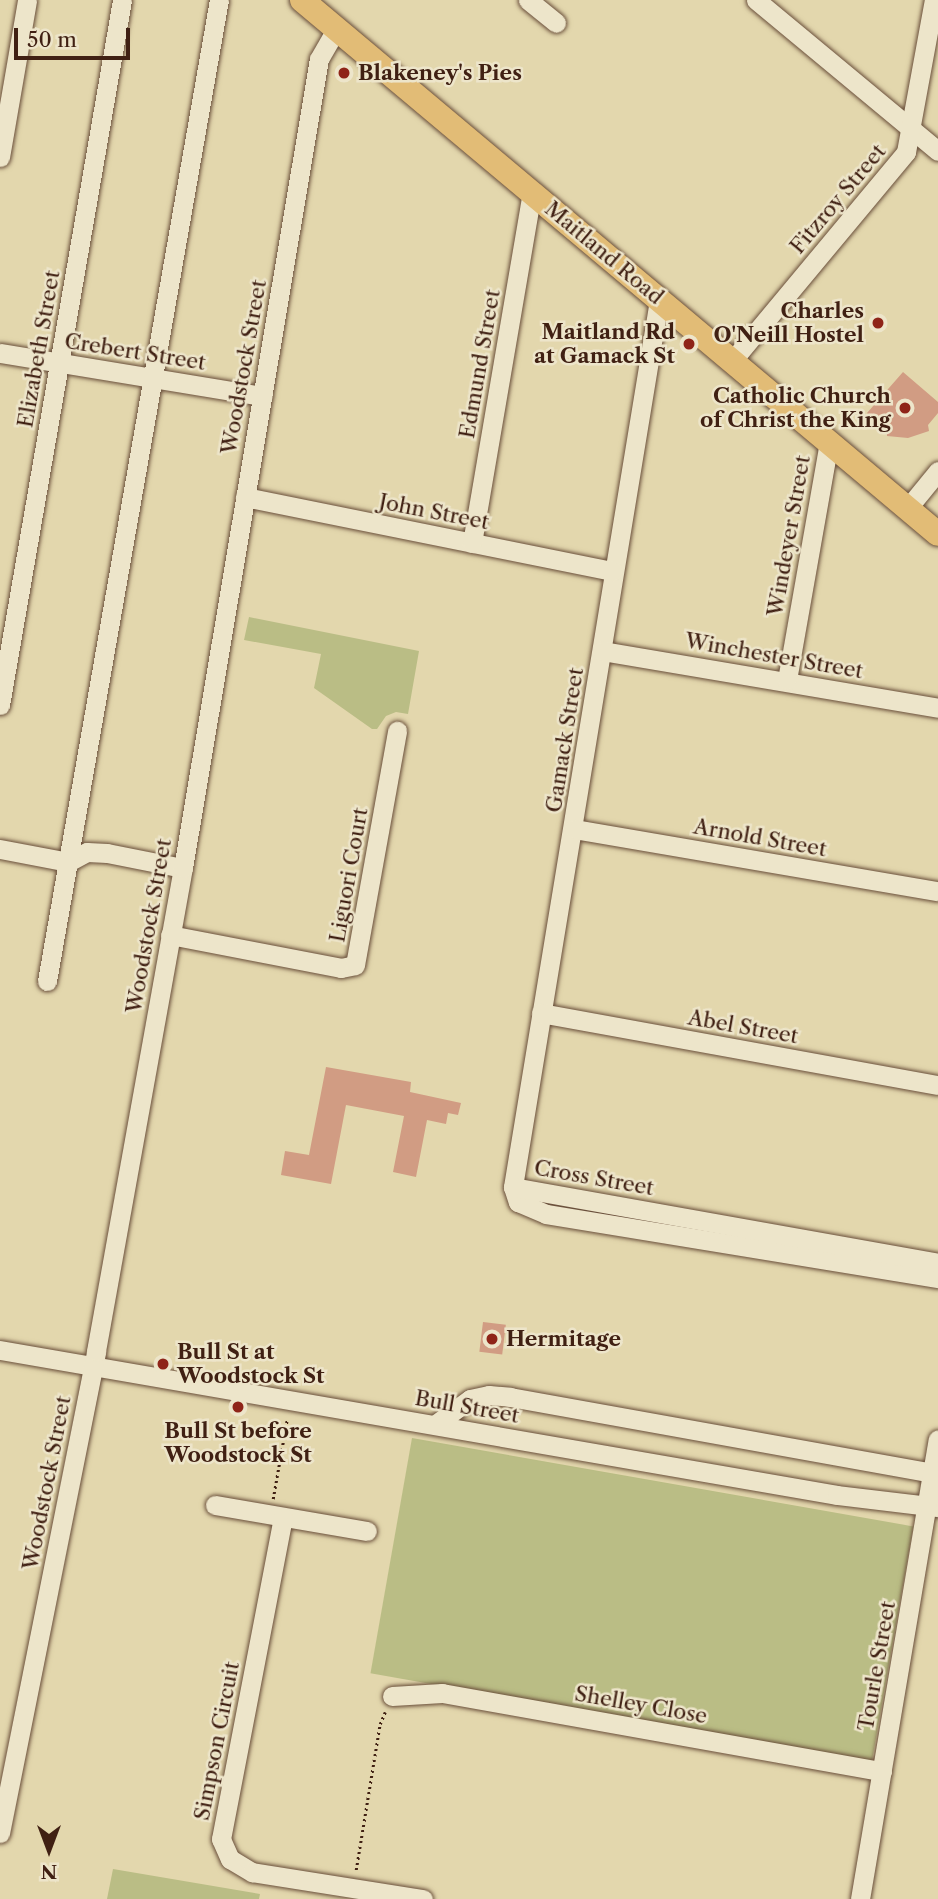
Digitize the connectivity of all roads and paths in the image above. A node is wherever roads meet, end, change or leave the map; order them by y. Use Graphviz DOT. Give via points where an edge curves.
graph roads {
  1 [pos="27,0"];
  2 [pos="122,0"];
  3 [pos="219,0"];
  4 [pos="302,0"];
  5 [pos="528,0"];
  6 [pos="757,0"];
  7 [pos="935,4"];
  8 [pos="556,23"];
  9 [pos="337,28"];
  10 [pos="912,130"];
  11 [pos="938,151"];
  12 [pos="0,157"];
  13 [pos="532,193"];
  14 [pos="659,300"];
  15 [pos="0,353"];
  16 [pos="732,361"];
  17 [pos="60,362"];
  18 [pos="154,378"];
  19 [pos="263,396"];
  20 [pos="830,442"];
  21 [pos="938,471"];
  22 [pos="245,497"];
  23 [pos="907,509"];
  24 [pos="938,534"];
  25 [pos="472,543"];
  26 [pos="613,571"];
  27 [pos="602,651"];
  28 [pos="787,680"];
  29 [pos="0,705"];
  30 [pos="938,708"];
  31 [pos="397,731"];
  32 [pos="574,829"];
  33 [pos="0,849"];
  34 [pos="68,862"];
  35 [pos="183,868"];
  36 [pos="938,891"];
  37 [pos="170,935"];
  38 [pos="47,981"];
  39 [pos="541,1013"];
  40 [pos="938,1085"];
  41 [pos="513,1187"];
  42 [pos="938,1263"];
  43 [pos="938,1278"];
  44 [pos="0,1350"];
  45 [pos="94,1365"];
  46 [pos="287,1420"];
  47 [pos="436,1424"];
  48 [pos="938,1440"];
  49 [pos="932,1473"];
  50 [pos="274,1497"];
  51 [pos="215,1505"];
  52 [pos="932,1506"];
  53 [pos="283,1517"];
  54 [pos="367,1531"];
  55 [pos="392,1696"];
  56 [pos="882,1771"];
  57 [pos="0,1833"];
  58 [pos="353,1888"];
  59 [pos="424,1899"];
  60 [pos="860,1899"];
  1 -- 12 [label="street"];
  2 -- 17 [label="street, Elizabeth Street"];
  3 -- 18 [label="street"];
  4 -- 9 [label="main road, Maitland Road"];
  5 -- 8 [label="street"];
  6 -- 10 [label="street"];
  7 -- 10 [label="street, Fitzroy Street"];
  9 -- 13 [label="main road, Maitland Road"];
  9 -- 19 [label="street, Woodstock Street" via="319,59"];
  10 -- 11 [label="street"];
  10 -- 16 [label="street, Fitzroy Street" via="906,152"];
  13 -- 14 [label="main road, Maitland Road"];
  13 -- 25 [label="street, Edmund Street"];
  14 -- 16 [label="main road, Maitland Road"];
  14 -- 26 [label="street, Gamack Street"];
  15 -- 17 [label="street, Crebert Street"];
  16 -- 20 [label="main road, Maitland Road"];
  17 -- 18 [label="street, Crebert Street"];
  17 -- 29 [label="street, Elizabeth Street"];
  18 -- 19 [label="street, Crebert Street"];
  18 -- 34 [label="street"];
  19 -- 22 [label="street, Woodstock Street"];
  20 -- 23 [label="main road, Maitland Road"];
  20 -- 28 [label="street, Windeyer Street"];
  21 -- 23 [label="street"];
  22 -- 25 [label="street, John Street"];
  22 -- 35 [label="street, Woodstock Street"];
  23 -- 24 [label="main road, Maitland Road"];
  25 -- 26 [label="street, John Street"];
  26 -- 27 [label="street, Gamack Street"];
  27 -- 28 [label="street, Winchester Street"];
  27 -- 32 [label="street, Gamack Street"];
  28 -- 30 [label="street, Winchester Street"];
  31 -- 37 [label="street, Liguori Court" via="355,965 341,968"];
  32 -- 36 [label="street, Arnold Street"];
  32 -- 39 [label="street, Gamack Street"];
  33 -- 34 [label="street"];
  34 -- 35 [label="street" via="87,852 107,853"];
  34 -- 38 [label="street"];
  35 -- 37 [label="street, Woodstock Street"];
  37 -- 45 [label="street, Woodstock Street"];
  39 -- 40 [label="street, Abel Street"];
  39 -- 41 [label="street, Gamack Street"];
  41 -- 42 [label="street, Cross Street"];
  41 -- 43 [label="street, Cross Street" via="518,1202 547,1214"];
  44 -- 45 [label="street, Bull Street"];
  45 -- 47 [label="street, Bull Street"];
  45 -- 57 [label="street, Woodstock Street"];
  46 -- 50 [label="path"];
  47 -- 49 [label="street" via="470,1399 510,1396"];
  47 -- 52 [label="street, Bull Street" via="837,1495"];
  48 -- 49 [label="street, Tourle Street"];
  49 -- 52 [label="street, Tourle Street"];
  51 -- 53 [label="street"];
  52 -- 56 [label="street, Tourle Street"];
  53 -- 54 [label="street"];
  53 -- 58 [label="street, Simpson Circuit" via="221,1839 230,1859 252,1872"];
  55 -- 56 [label="street, Shelley Close" via="442,1693"];
  55 -- 58 [label="path" via="380,1724"];
  56 -- 60 [label="street, Tourle Street"];
  58 -- 59 [label="street, Simpson Circuit"];
}
